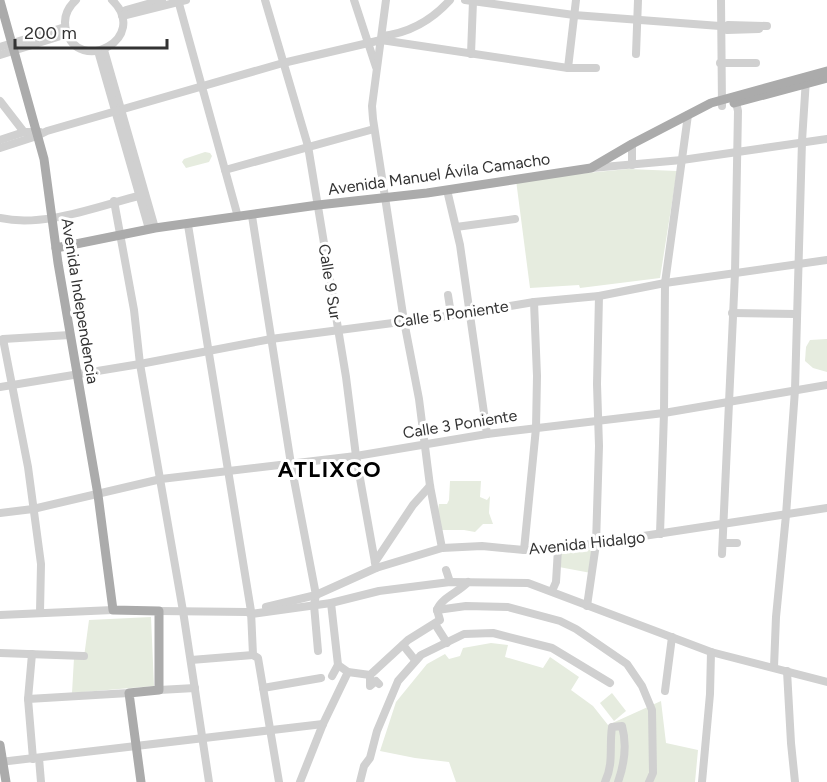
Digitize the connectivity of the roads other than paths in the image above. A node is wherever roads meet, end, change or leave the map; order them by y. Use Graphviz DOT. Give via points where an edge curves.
graph roads {
  1 [pos="76,0"];
  2 [pos="112,0"];
  3 [pos="162,0"];
  4 [pos="265,0"];
  5 [pos="354,0"];
  6 [pos="386,0"];
  7 [pos="450,0"];
  8 [pos="576,0"];
  9 [pos="638,0"];
  10 [pos="721,0"];
  11 [pos="0,1"];
  12 [pos="181,1"];
  13 [pos="469,1"];
  14 [pos="122,14"];
  15 [pos="574,15"];
  16 [pos="638,21"];
  17 [pos="723,27"];
  18 [pos="763,27"];
  19 [pos="66,30"];
  20 [pos="381,38"];
  21 [pos="368,43"];
  22 [pos="13,46"];
  23 [pos="0,47"];
  24 [pos="101,50"];
  25 [pos="471,54"];
  26 [pos="636,54"];
  27 [pos="0,55"];
  28 [pos="283,63"];
  29 [pos="720,63"];
  30 [pos="756,63"];
  31 [pos="377,66"];
  32 [pos="568,68"];
  33 [pos="596,68"];
  34 [pos="827,71"];
  35 [pos="827,78"];
  36 [pos="806,80"];
  37 [pos="202,87"];
  38 [pos="735,99"];
  39 [pos="0,101"];
  40 [pos="722,103"];
  41 [pos="119,111"];
  42 [pos="687,116"];
  43 [pos="374,129"];
  44 [pos="24,132"];
  45 [pos="38,133"];
  46 [pos="827,139"];
  47 [pos="0,140"];
  48 [pos="802,141"];
  49 [pos="632,144"];
  50 [pos="308,146"];
  51 [pos="0,148"];
  52 [pos="736,152"];
  53 [pos="682,160"];
  54 [pos="632,165"];
  55 [pos="591,168"];
  56 [pos="225,170"];
  57 [pos="447,189"];
  58 [pos="142,195"];
  59 [pos="385,198"];
  60 [pos="114,201"];
  61 [pos="318,205"];
  62 [pos="252,216"];
  63 [pos="238,217"];
  64 [pos="0,218"];
  65 [pos="51,219"];
  66 [pos="514,219"];
  67 [pos="188,225"];
  68 [pos="456,227"];
  69 [pos="152,229"];
  70 [pos="120,235"];
  71 [pos="56,248"];
  72 [pos="827,260"];
  73 [pos="798,264"];
  74 [pos="735,273"];
  75 [pos="665,283"];
  76 [pos="448,295"];
  77 [pos="599,296"];
  78 [pos="534,302"];
  79 [pos="469,313"];
  80 [pos="732,313"];
  81 [pos="451,314"];
  82 [pos="796,314"];
  83 [pos="404,321"];
  84 [pos="338,330"];
  85 [pos="70,335"];
  86 [pos="271,339"];
  87 [pos="208,351"];
  88 [pos="140,364"];
  89 [pos="76,374"];
  90 [pos="11,385"];
  91 [pos="827,385"];
  92 [pos="0,387"];
  93 [pos="795,390"];
  94 [pos="729,402"];
  95 [pos="664,413"];
  96 [pos="598,422"];
  97 [pos="536,428"];
  98 [pos="488,434"];
  99 [pos="424,445"];
  100 [pos="356,456"];
  101 [pos="291,464"];
  102 [pos="227,473"];
  103 [pos="161,479"];
  104 [pos="430,486"];
  105 [pos="98,495"];
  106 [pos="827,508"];
  107 [pos="33,509"];
  108 [pos="0,513"];
  109 [pos="786,515"];
  110 [pos="723,524"];
  111 [pos="660,534"];
  112 [pos="723,543"];
  113 [pos="737,543"];
  114 [pos="596,544"];
  115 [pos="442,548"];
  116 [pos="558,549"];
  117 [pos="524,550"];
  118 [pos="722,554"];
  119 [pos="375,565"];
  120 [pos="446,570"];
  121 [pos="450,582"];
  122 [pos="468,582"];
  123 [pos="553,588"];
  124 [pos="316,595"];
  125 [pos="331,603"];
  126 [pos="314,605"];
  127 [pos="587,606"];
  128 [pos="113,610"];
  129 [pos="436,610"];
  130 [pos="159,611"];
  131 [pos="183,611"];
  132 [pos="40,612"];
  133 [pos="250,612"];
  134 [pos="0,615"];
  135 [pos="435,624"];
  136 [pos="672,637"];
  137 [pos="447,643"];
  138 [pos="403,645"];
  139 [pos="318,651"];
  140 [pos="711,652"];
  141 [pos="0,653"];
  142 [pos="32,654"];
  143 [pos="253,655"];
  144 [pos="84,656"];
  145 [pos="191,660"];
  146 [pos="415,660"];
  147 [pos="338,665"];
  148 [pos="774,667"];
  149 [pos="787,671"];
  150 [pos="348,672"];
  151 [pos="370,675"];
  152 [pos="332,676"];
  153 [pos="321,678"];
  154 [pos="827,682"];
  155 [pos="610,683"];
  156 [pos="379,684"];
  157 [pos="195,688"];
  158 [pos="263,688"];
  159 [pos="159,690"];
  160 [pos="665,690"];
  161 [pos="129,693"];
  162 [pos="28,699"];
  163 [pos="323,724"];
  164 [pos="271,730"];
  165 [pos="201,739"];
  166 [pos="0,745"];
  167 [pos="135,745"];
  168 [pos="36,758"];
  169 [pos="1,762"];
  170 [pos="6,782"];
  171 [pos="41,782"];
  172 [pos="141,782"];
  173 [pos="209,782"];
  174 [pos="279,782"];
  175 [pos="300,782"];
  176 [pos="360,782"];
  177 [pos="605,782"];
  178 [pos="618,782"];
  179 [pos="650,782"];
  180 [pos="702,782"];
  181 [pos="795,782"];
  1 -- 19 [label="street" via="69,9"];
  2 -- 14 [label="street"];
  3 -- 14 [label="street"];
  4 -- 28 [label="street, Calle 9 Sur"];
  5 -- 21 [label="street"];
  6 -- 20 [label="street"];
  7 -- 20 [label="street" via="427,21"];
  8 -- 15 [label="street"];
  9 -- 16 [label="street"];
  10 -- 17 [label="street"];
  11 -- 22 [label="main road, Avenida Independencia"];
  12 -- 14 [label="street"];
  12 -- 37 [label="street"];
  13 -- 15 [label="street"];
  13 -- 25 [label="street"];
  14 -- 24 [label="street" via="121,34"];
  15 -- 16 [label="street"];
  15 -- 32 [label="street"];
  16 -- 17 [label="street"];
  16 -- 26 [label="street"];
  17 -- 18 [label="street"];
  17 -- 29 [label="street"];
  19 -- 22 [label="street"];
  19 -- 24 [label="street" via="80,48"];
  20 -- 21 [label="street"];
  20 -- 25 [label="street"];
  20 -- 31 [label="street"];
  21 -- 28 [label="street"];
  21 -- 31 [label="street"];
  22 -- 23 [label="street"];
  22 -- 27 [label="street"];
  22 -- 45 [label="main road, Avenida Independencia"];
  24 -- 41 [label="street"];
  25 -- 32 [label="street"];
  28 -- 37 [label="street"];
  28 -- 50 [label="street, Calle 9 Sur"];
  29 -- 30 [label="street"];
  29 -- 40 [label="street"];
  31 -- 43 [label="street" via="372,106"];
  32 -- 33 [label="street"];
  34 -- 36 [label="main road"];
  35 -- 36 [label="main road"];
  36 -- 38 [label="main road"];
  36 -- 48 [label="street"];
  37 -- 41 [label="street"];
  37 -- 56 [label="street"];
  38 -- 40 [label="main road"];
  38 -- 52 [label="street"];
  39 -- 44 [label="street"];
  40 -- 42 [label="main road"];
  41 -- 45 [label="street"];
  41 -- 58 [label="street"];
  42 -- 49 [label="main road"];
  42 -- 53 [label="street"];
  43 -- 50 [label="street"];
  43 -- 59 [label="street"];
  44 -- 45 [label="street"];
  44 -- 47 [label="street"];
  45 -- 51 [label="street"];
  45 -- 65 [label="main road, Avenida Independencia"];
  46 -- 48 [label="street, Avenida Manuel Ávila Camacho"];
  48 -- 52 [label="street, Avenida Manuel Ávila Camacho"];
  48 -- 73 [label="street"];
  49 -- 54 [label="street"];
  49 -- 55 [label="main road"];
  50 -- 56 [label="street"];
  50 -- 61 [label="street, Calle 9 Sur"];
  52 -- 53 [label="street, Avenida Manuel Ávila Camacho"];
  52 -- 74 [label="street"];
  53 -- 54 [label="street, Avenida Manuel Ávila Camacho"];
  53 -- 75 [label="street"];
  54 -- 55 [label="street, Avenida Manuel Ávila Camacho"];
  55 -- 57 [label="main road, Avenida Manuel Ávila Camacho"];
  56 -- 63 [label="street"];
  57 -- 59 [label="main road, Avenida Manuel Ávila Camacho"];
  57 -- 68 [label="street"];
  58 -- 60 [label="street"];
  58 -- 69 [label="street"];
  59 -- 61 [label="main road, Avenida Manuel Ávila Camacho"];
  59 -- 83 [label="street"];
  60 -- 65 [label="street"];
  60 -- 70 [label="street"];
  61 -- 62 [label="main road, Avenida Manuel Ávila Camacho"];
  61 -- 84 [label="street, Calle 9 Sur"];
  62 -- 63 [label="main road, Avenida Manuel Ávila Camacho"];
  62 -- 86 [label="street"];
  63 -- 67 [label="main road, Avenida Manuel Ávila Camacho"];
  64 -- 65 [label="street" via="16,222"];
  65 -- 71 [label="main road, Avenida Independencia"];
  66 -- 68 [label="street"];
  67 -- 69 [label="main road, Avenida Manuel Ávila Camacho"];
  67 -- 87 [label="street"];
  68 -- 79 [label="street"];
  69 -- 70 [label="main road, Avenida Manuel Ávila Camacho"];
  70 -- 71 [label="main road, Avenida Manuel Ávila Camacho"];
  70 -- 88 [label="street"];
  71 -- 85 [label="main road, Avenida Independencia"];
  72 -- 73 [label="street, Calle 5 Poniente"];
  73 -- 74 [label="street, Calle 5 Poniente"];
  73 -- 82 [label="street"];
  74 -- 75 [label="street, Calle 5 Poniente"];
  74 -- 80 [label="street"];
  75 -- 77 [label="street, Calle 5 Poniente"];
  75 -- 95 [label="street"];
  76 -- 81 [label="street"];
  77 -- 78 [label="street, Calle 5 Poniente"];
  77 -- 96 [label="street"];
  78 -- 79 [label="street, Calle 5 Poniente"];
  78 -- 97 [label="street"];
  79 -- 81 [label="street, Calle 5 Poniente"];
  79 -- 98 [label="street"];
  80 -- 82 [label="street"];
  80 -- 94 [label="street"];
  81 -- 83 [label="street, Calle 5 Poniente"];
  82 -- 93 [label="street"];
  83 -- 84 [label="street, Calle 5 Poniente"];
  83 -- 99 [label="street"];
  84 -- 86 [label="street, Calle 5 Poniente"];
  84 -- 100 [label="street, Calle 9 Sur"];
  85 -- 89 [label="main road, Avenida Independencia"];
  85 -- 90 [label="street" via="3,339"];
  86 -- 87 [label="street, Calle 5 Poniente"];
  86 -- 101 [label="street"];
  87 -- 88 [label="street, Calle 5 Poniente"];
  87 -- 102 [label="street"];
  88 -- 89 [label="street, Calle 5 Poniente"];
  88 -- 103 [label="street"];
  89 -- 90 [label="street, Calle 5 Poniente"];
  89 -- 105 [label="main road, Avenida Independencia"];
  90 -- 92 [label="street, Calle 5 Poniente"];
  90 -- 107 [label="street"];
  91 -- 93 [label="street, Calle 3 Poniente"];
  93 -- 94 [label="street, Calle 3 Poniente"];
  93 -- 109 [label="street"];
  94 -- 95 [label="street, Calle 3 Poniente"];
  94 -- 110 [label="street"];
  95 -- 96 [label="street, Calle 3 Poniente"];
  95 -- 111 [label="street"];
  96 -- 97 [label="street, Calle 3 Poniente"];
  96 -- 114 [label="street"];
  97 -- 98 [label="street, Calle 3 Poniente"];
  97 -- 117 [label="street"];
  98 -- 99 [label="street, Calle 3 Poniente"];
  99 -- 100 [label="street, Calle 3 Poniente"];
  99 -- 104 [label="street"];
  100 -- 101 [label="street, Calle 3 Poniente"];
  100 -- 119 [label="street, Calle 9 Sur"];
  101 -- 102 [label="street, Calle 3 Poniente"];
  101 -- 124 [label="street"];
  102 -- 103 [label="street, Calle 3 Poniente"];
  102 -- 133 [label="street"];
  103 -- 105 [label="street, Calle 3 Poniente"];
  103 -- 131 [label="street"];
  104 -- 115 [label="street"];
  104 -- 119 [label="street" via="413,505"];
  105 -- 107 [label="street, Calle 3 Poniente"];
  105 -- 128 [label="main road, Avenida Independencia"];
  106 -- 109 [label="street, Avenida Hidalgo"];
  107 -- 108 [label="street, Calle 3 Poniente"];
  107 -- 132 [label="street" via="40,564"];
  109 -- 110 [label="street, Avenida Hidalgo"];
  109 -- 148 [label="street"];
  110 -- 111 [label="street, Avenida Hidalgo"];
  110 -- 112 [label="street"];
  111 -- 114 [label="street, Avenida Hidalgo"];
  112 -- 113 [label="street"];
  112 -- 118 [label="street"];
  114 -- 116 [label="street, Avenida Hidalgo"];
  114 -- 127 [label="street"];
  115 -- 117 [label="street, Avenida Hidalgo"];
  115 -- 119 [label="street, Avenida Hidalgo"];
  116 -- 117 [label="street, Avenida Hidalgo"];
  116 -- 123 [label="street"];
  119 -- 124 [label="street, Avenida Hidalgo"];
  120 -- 121 [label="street"];
  121 -- 122 [label="street, Avenida Hidalgo"];
  121 -- 125 [label="street, Avenida Hidalgo" via="380,591"];
  122 -- 123 [label="street, Avenida Hidalgo" via="528,583"];
  122 -- 129 [label="street" via="440,598"];
  123 -- 127 [label="street, Avenida Hidalgo"];
  124 -- 126 [label="street"];
  124 -- 133 [label="street, Avenida Hidalgo"];
  125 -- 126 [label="street, Avenida Hidalgo"];
  125 -- 147 [label="street"];
  126 -- 133 [label="street, Avenida Hidalgo"];
  126 -- 139 [label="street"];
  127 -- 136 [label="street, Avenida Hidalgo"];
  128 -- 130 [label="main road"];
  128 -- 132 [label="street"];
  129 -- 135 [label="street" via="440,620"];
  129 -- 179 [label="street" via="508,607 560,621 627,664 652,710"];
  130 -- 131 [label="street, Avenida Hidalgo"];
  130 -- 159 [label="main road"];
  131 -- 133 [label="street, Avenida Hidalgo"];
  131 -- 145 [label="street"];
  132 -- 134 [label="street"];
  133 -- 143 [label="street"];
  135 -- 137 [label="street"];
  135 -- 138 [label="street"];
  136 -- 140 [label="street, Avenida Hidalgo"];
  136 -- 160 [label="street"];
  137 -- 146 [label="street"];
  137 -- 155 [label="street" via="464,634 481,632 513,638 552,648"];
  138 -- 146 [label="street"];
  138 -- 151 [label="street"];
  140 -- 148 [label="street, Avenida Hidalgo"];
  140 -- 180 [label="street"];
  141 -- 142 [label="street"];
  142 -- 144 [label="street"];
  142 -- 162 [label="street"];
  143 -- 145 [label="street"];
  143 -- 158 [label="street" via="258,658"];
  145 -- 157 [label="street"];
  146 -- 176 [label="street" via="398,681"];
  147 -- 150 [label="street"];
  147 -- 152 [label="street"];
  148 -- 149 [label="street, Avenida Hidalgo"];
  149 -- 154 [label="street, Avenida Hidalgo"];
  149 -- 181 [label="street"];
  150 -- 151 [label="street"];
  150 -- 163 [label="street"];
  151 -- 156 [label="street" via="370,686 376,681"];
  153 -- 158 [label="street"];
  157 -- 159 [label="street"];
  157 -- 165 [label="street"];
  158 -- 164 [label="street"];
  159 -- 161 [label="main road"];
  161 -- 162 [label="street"];
  161 -- 167 [label="main road"];
  162 -- 168 [label="street"];
  163 -- 164 [label="street"];
  163 -- 175 [label="street"];
  164 -- 165 [label="street"];
  164 -- 174 [label="street"];
  165 -- 167 [label="street"];
  165 -- 173 [label="street"];
  166 -- 169 [label="main road"];
  167 -- 168 [label="street"];
  167 -- 172 [label="main road"];
  168 -- 169 [label="street"];
  168 -- 171 [label="street"];
  169 -- 170 [label="main road"];
  177 -- 178 [label="street" via="612,757 612,727 622,726 623,767"];
}
